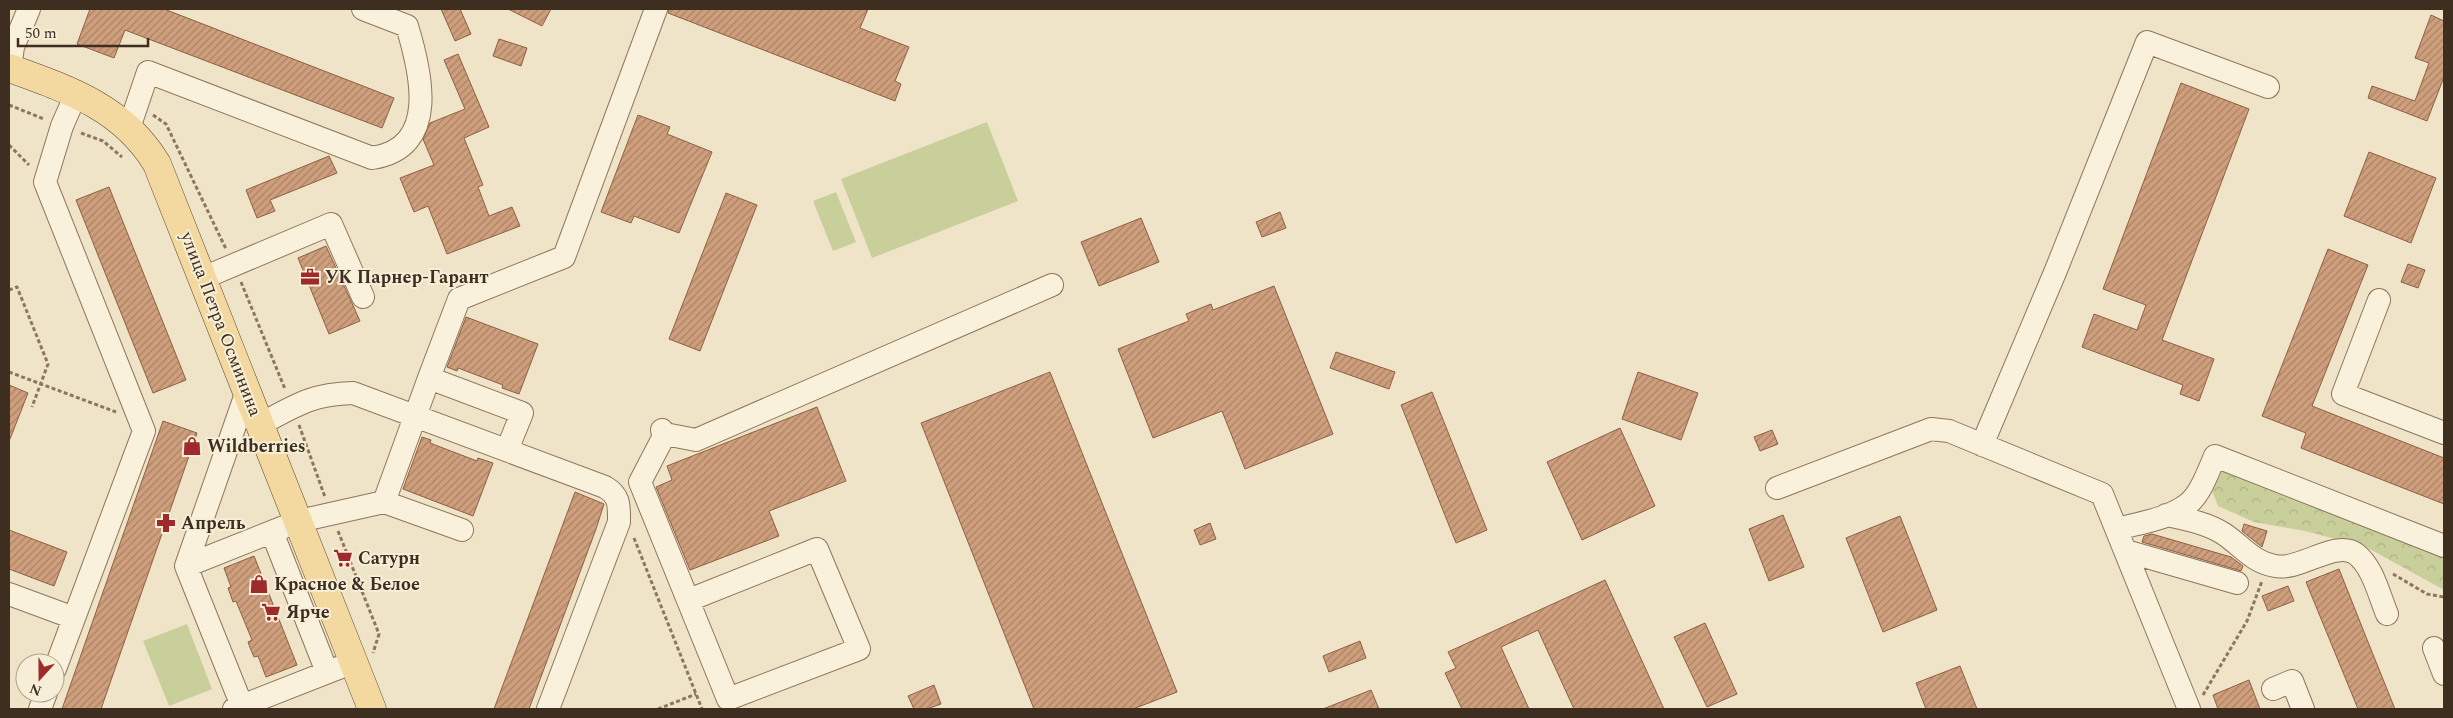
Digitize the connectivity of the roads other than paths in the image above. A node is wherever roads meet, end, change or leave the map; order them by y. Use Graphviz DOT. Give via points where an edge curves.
graph roads {
  1 [pos="29,9"];
  2 [pos="363,9"];
  3 [pos="656,9"];
  4 [pos="10,68"];
  5 [pos="2268,87"];
  6 [pos="76,94"];
  7 [pos="133,116"];
  8 [pos="203,278"];
  9 [pos="1052,286"];
  10 [pos="362,297"];
  11 [pos="2379,300"];
  12 [pos="429,378"];
  13 [pos="247,391"];
  14 [pos="415,416"];
  15 [pos="261,424"];
  16 [pos="2444,434"];
  17 [pos="1982,445"];
  18 [pos="508,450"];
  19 [pos="1777,488"];
  20 [pos="384,502"];
  21 [pos="2166,515"];
  22 [pos="299,522"];
  23 [pos="2117,529"];
  24 [pos="462,530"];
  25 [pos="272,532"];
  26 [pos="2444,546"];
  27 [pos="2126,551"];
  28 [pos="186,566"];
  29 [pos="2236,583"];
  30 [pos="9,594"];
  31 [pos="689,600"];
  32 [pos="2387,614"];
  33 [pos="74,618"];
  34 [pos="2434,648"];
  35 [pos="61,653"];
  36 [pos="363,658"];
  37 [pos="327,672"];
  38 [pos="2444,674"];
  39 [pos="2273,689"];
  40 [pos="246,706"];
  41 [pos="2193,706"];
  42 [pos="372,709"];
  43 [pos="548,709"];
  44 [pos="2303,709"];
  1 -- 4 [label="street"];
  2 -- 7 [label="street" via="407,26 418,62 421,94 418,119 405,145 387,156 372,158 148,72"];
  3 -- 12 [label="street" via="564,257 459,299"];
  4 -- 6 [label="main road, улица Петра Осминина"];
  5 -- 17 [label="street" via="2147,42"];
  6 -- 7 [label="main road, улица Петра Осминина" via="106,109"];
  6 -- 33 [label="street" via="62,126 45,182 144,431"];
  7 -- 8 [label="main road, улица Петра Осминина" via="157,164"];
  8 -- 10 [label="street" via="331,224"];
  8 -- 13 [label="main road, улица Петра Осминина"];
  9 -- 31 [label="street" via="696,440 664,432 640,482"];
  11 -- 16 [label="street" via="2343,394"];
  12 -- 14 [label="street"];
  12 -- 18 [label="street" via="522,413"];
  13 -- 15 [label="main road, улица Петра Осминина"];
  13 -- 28 [label="street"];
  14 -- 15 [label="street" via="353,393 327,394"];
  14 -- 18 [label="street"];
  14 -- 20 [label="street"];
  15 -- 22 [label="main road, улица Петра Осминина"];
  17 -- 19 [label="street" via="1949,431 1931,429"];
  17 -- 23 [label="street" via="2102,494"];
  18 -- 43 [label="street" via="605,486 619,502 619,522"];
  20 -- 22 [label="street"];
  20 -- 24 [label="street"];
  21 -- 23 [label="street"];
  21 -- 26 [label="street" via="2188,504 2202,485 2215,456"];
  21 -- 32 [label="street" via="2224,534 2258,560 2276,566 2293,566 2338,550 2354,553 2367,566"];
  22 -- 25 [label="street"];
  22 -- 36 [label="main road, улица Петра Осминина"];
  23 -- 27 [label="street"];
  25 -- 28 [label="street"];
  25 -- 37 [label="street"];
  27 -- 29 [label="street"];
  27 -- 41 [label="street"];
  28 -- 40 [label="street"];
  30 -- 33 [label="street"];
  31 -- 31 [label="street" via="728,699 859,649 817,549"];
  33 -- 35 [label="street"];
  34 -- 38 [label="street"];
  36 -- 37 [label="street"];
  36 -- 42 [label="main road, улица Петра Осминина"];
  37 -- 40 [label="street"];
  39 -- 44 [label="street" via="2292,681"];
}
